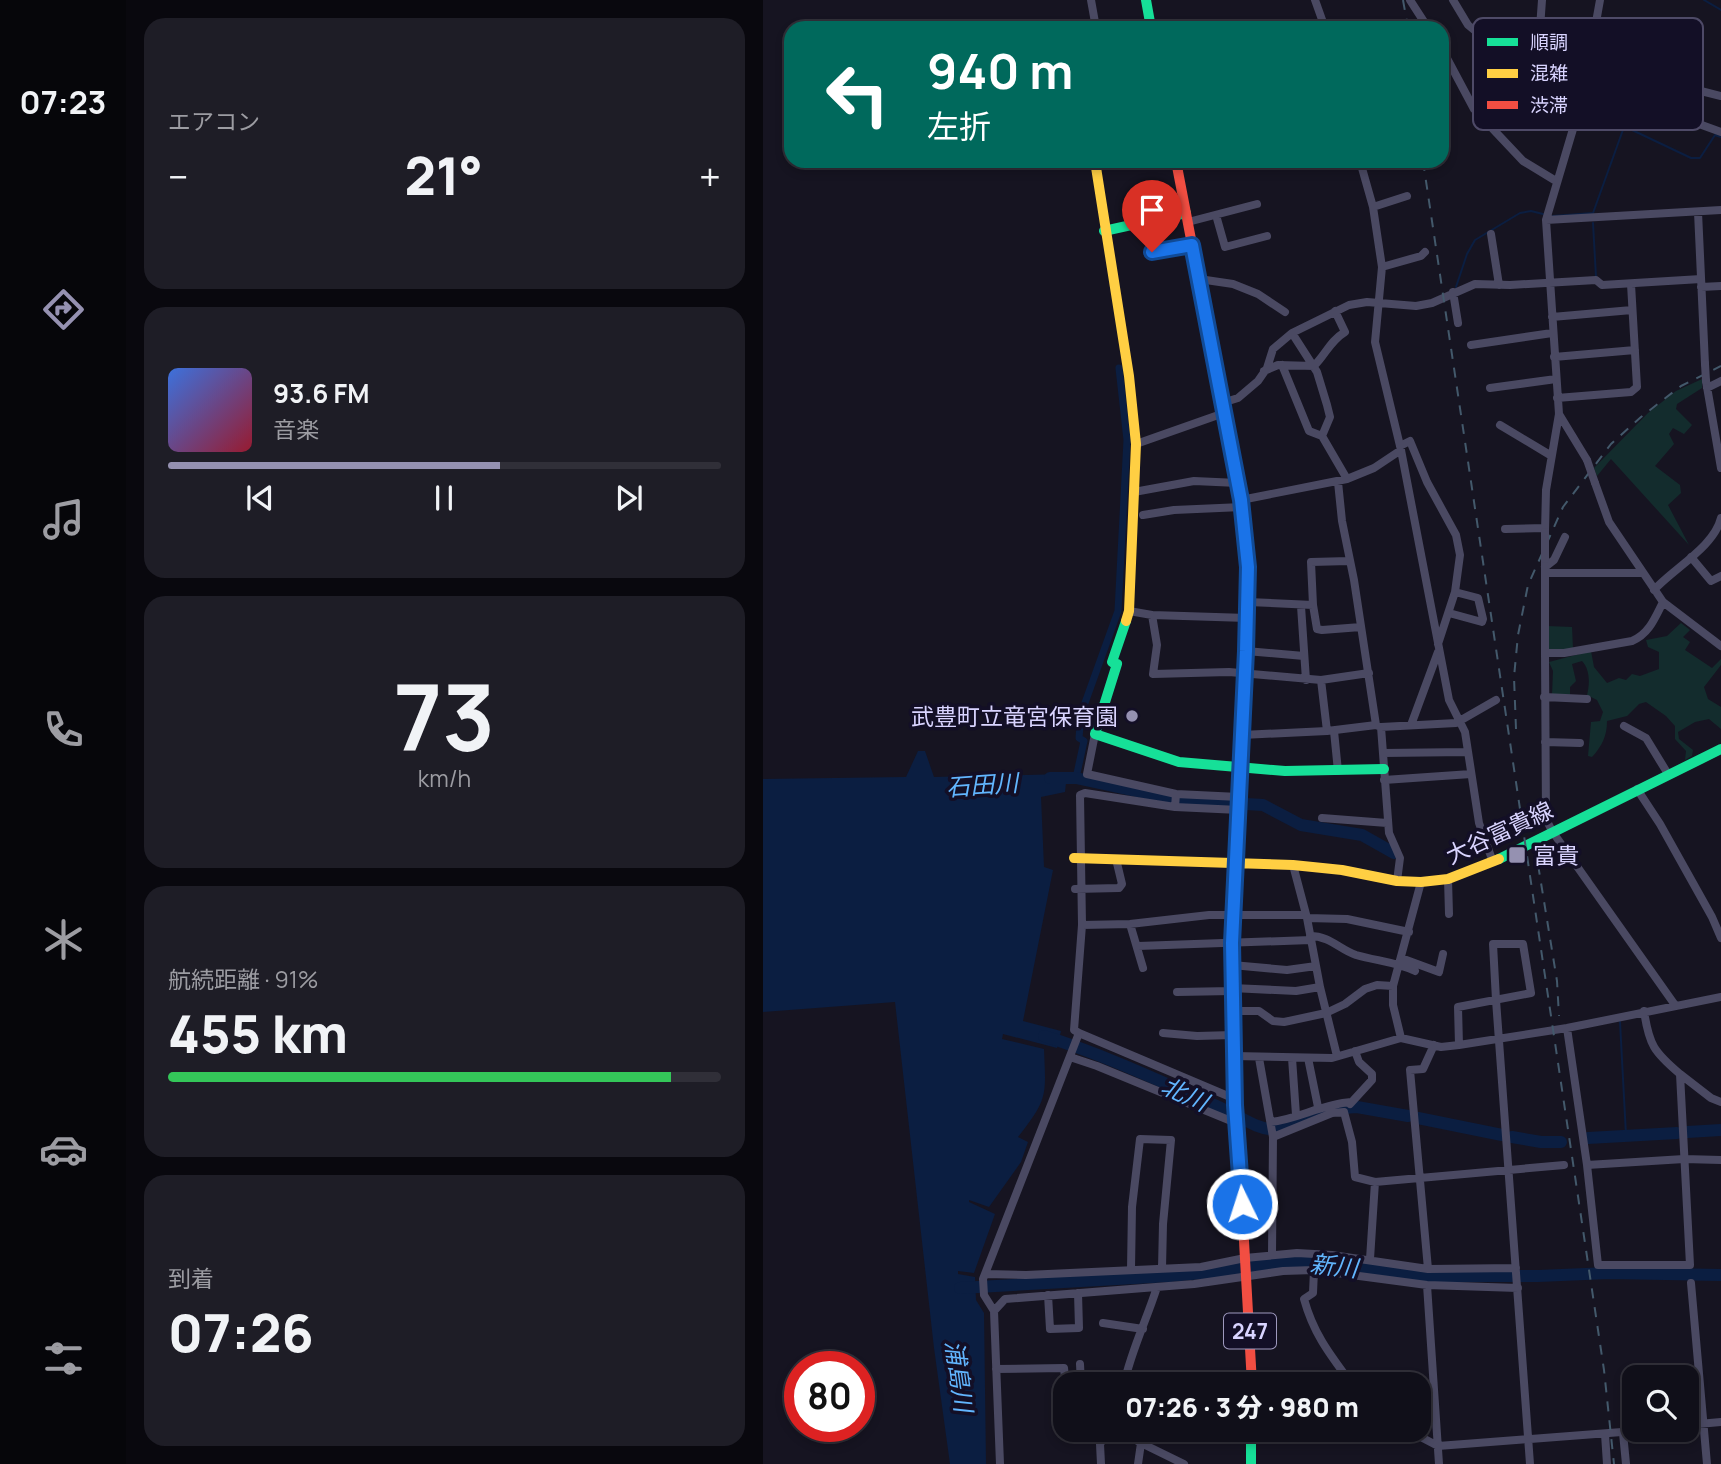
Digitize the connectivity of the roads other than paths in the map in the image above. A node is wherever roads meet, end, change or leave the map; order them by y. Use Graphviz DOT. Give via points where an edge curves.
graph roads {
  1 [pos="1091,0"];
  2 [pos="1146,0"];
  3 [pos="1315,0"];
  4 [pos="1410,0"];
  5 [pos="1453,0"];
  6 [pos="1542,0"];
  7 [pos="1600,0"];
  8 [pos="1541,18"];
  9 [pos="1597,18"];
  10 [pos="1095,21"];
  11 [pos="1150,21"];
  12 [pos="1322,21"];
  13 [pos="1424,21"];
  14 [pos="1473,29"];
  15 [pos="1449,63"];
  16 [pos="1703,92"];
  17 [pos="1721,96"];
  18 [pos="1473,109"];
  19 [pos="1703,125"];
  20 [pos="1493,130"];
  21 [pos="1573,130"];
  22 [pos="1721,132"];
  23 [pos="1096,168"];
  24 [pos="1177,168"];
  25 [pos="1362,168"];
  26 [pos="1556,181"];
  27 [pos="1407,195"];
  28 [pos="1257,204"];
  29 [pos="1373,207"];
  30 [pos="1721,210"];
  31 [pos="1698,212"];
  32 [pos="1216,215"];
  33 [pos="1187,217"];
  34 [pos="1546,220"];
  35 [pos="1104,231"];
  36 [pos="1492,234"];
  37 [pos="1267,236"];
  38 [pos="1192,245"];
  39 [pos="1152,252"];
  40 [pos="1425,252"];
  41 [pos="1382,267"];
  42 [pos="1199,279"];
  43 [pos="1549,282"];
  44 [pos="1701,283"];
  45 [pos="1631,284"];
  46 [pos="1499,285"];
  47 [pos="1721,286"];
  48 [pos="1453,292"];
  49 [pos="1378,304"];
  50 [pos="1632,310"];
  51 [pos="1285,312"];
  52 [pos="1335,312"];
  53 [pos="1552,317"];
  54 [pos="1458,323"];
  55 [pos="1292,333"];
  56 [pos="1552,333"];
  57 [pos="1471,345"];
  58 [pos="1635,351"];
  59 [pos="1554,357"];
  60 [pos="1282,365"];
  61 [pos="1314,366"];
  62 [pos="1264,372"];
  63 [pos="1556,379"];
  64 [pos="1721,381"];
  65 [pos="1707,385"];
  66 [pos="1490,388"];
  67 [pos="1557,398"];
  68 [pos="1223,408"];
  69 [pos="1559,414"];
  70 [pos="1716,415"];
  71 [pos="1500,425"];
  72 [pos="1322,436"];
  73 [pos="1136,444"];
  74 [pos="1400,448"];
  75 [pos="1550,455"];
  76 [pos="1721,468"];
  77 [pos="1343,481"];
  78 [pos="1238,483"];
  79 [pos="1134,492"];
  80 [pos="1241,503"];
  81 [pos="1143,515"];
  82 [pos="1721,518"];
  83 [pos="1505,529"];
  84 [pos="1545,530"];
  85 [pos="1565,537"];
  86 [pos="1691,557"];
  87 [pos="1349,561"];
  88 [pos="1545,566"];
  89 [pos="1643,573"];
  90 [pos="1721,576"];
  91 [pos="1654,590"];
  92 [pos="1455,592"];
  93 [pos="1248,602"];
  94 [pos="1663,602"];
  95 [pos="1313,605"];
  96 [pos="1301,606"];
  97 [pos="1129,611"];
  98 [pos="1449,613"];
  99 [pos="1152,615"];
  100 [pos="1247,618"];
  101 [pos="1361,627"];
  102 [pos="1721,646"];
  103 [pos="1438,647"];
  104 [pos="1246,651"];
  105 [pos="1545,653"];
  106 [pos="1304,656"];
  107 [pos="1245,673"];
  108 [pos="1369,673"];
  109 [pos="1306,680"];
  110 [pos="1321,680"];
  111 [pos="1544,697"];
  112 [pos="1587,699"];
  113 [pos="1496,700"];
  114 [pos="1460,722"];
  115 [pos="1411,725"];
  116 [pos="1379,726"];
  117 [pos="1624,726"];
  118 [pos="1330,731"];
  119 [pos="1094,734"];
  120 [pos="1242,735"];
  121 [pos="1545,742"];
  122 [pos="1580,743"];
  123 [pos="1721,749"];
  124 [pos="1468,752"];
  125 [pos="1383,753"];
  126 [pos="1241,766"];
  127 [pos="1338,771"];
  128 [pos="1384,774"];
  129 [pos="1471,774"];
  130 [pos="1668,774"];
  131 [pos="1637,789"];
  132 [pos="1176,794"];
  133 [pos="1239,797"];
  134 [pos="1175,807"];
  135 [pos="1239,810"];
  136 [pos="1322,818"];
  137 [pos="1387,823"];
  138 [pos="1552,831"];
  139 [pos="1077,858"];
  140 [pos="1115,859"];
  141 [pos="1236,862"];
  142 [pos="1493,862"];
  143 [pos="1293,865"];
  144 [pos="1448,879"];
  145 [pos="1398,881"];
  146 [pos="1421,882"];
  147 [pos="1079,889"];
  148 [pos="1721,912"];
  149 [pos="1449,914"];
  150 [pos="1233,916"];
  151 [pos="1307,916"];
  152 [pos="1712,917"];
  153 [pos="1130,924"];
  154 [pos="1082,925"];
  155 [pos="1409,932"];
  156 [pos="1311,938"];
  157 [pos="1721,938"];
  158 [pos="1232,943"];
  159 [pos="1137,946"];
  160 [pos="1443,954"];
  161 [pos="1400,960"];
  162 [pos="1232,965"];
  163 [pos="1316,966"];
  164 [pos="1143,968"];
  165 [pos="1415,971"];
  166 [pos="1393,986"];
  167 [pos="1320,987"];
  168 [pos="1232,989"];
  169 [pos="1177,992"];
  170 [pos="1721,997"];
  171 [pos="1496,1000"];
  172 [pos="1675,1005"];
  173 [pos="1232,1010"];
  174 [pos="1644,1011"];
  175 [pos="1326,1013"];
  176 [pos="1567,1028"];
  177 [pos="1163,1033"];
  178 [pos="1233,1035"];
  179 [pos="1078,1036"];
  180 [pos="1401,1038"];
  181 [pos="1499,1040"];
  182 [pos="1434,1045"];
  183 [pos="1459,1045"];
  184 [pos="1355,1051"];
  185 [pos="1071,1055"];
  186 [pos="1234,1056"];
  187 [pos="1337,1056"];
  188 [pos="1259,1058"];
  189 [pos="1292,1058"];
  190 [pos="1308,1058"];
  191 [pos="1680,1074"];
  192 [pos="1235,1102"];
  193 [pos="1351,1102"];
  194 [pos="1721,1102"];
  195 [pos="1318,1107"];
  196 [pos="1344,1112"];
  197 [pos="1296,1115"];
  198 [pos="1271,1122"];
  199 [pos="1236,1123"];
  200 [pos="1273,1137"];
  201 [pos="1684,1159"];
  202 [pos="1721,1160"];
  203 [pos="1564,1165"];
  204 [pos="1587,1165"];
  205 [pos="1509,1171"];
  206 [pos="1418,1178"];
  207 [pos="1375,1182"];
  208 [pos="1272,1254"];
  209 [pos="1245,1258"];
  210 [pos="1370,1259"];
  211 [pos="1162,1268"];
  212 [pos="1516,1268"];
  213 [pos="1131,1269"];
  214 [pos="1428,1269"];
  215 [pos="1314,1270"];
  216 [pos="985,1276"];
  217 [pos="1247,1278"];
  218 [pos="1691,1283"];
  219 [pos="1427,1285"];
  220 [pos="1157,1287"];
  221 [pos="1518,1287"];
  222 [pos="1078,1293"];
  223 [pos="1048,1295"];
  224 [pos="994,1311"];
  225 [pos="1103,1323"];
  226 [pos="1143,1329"];
  227 [pos="1080,1364"];
  228 [pos="996,1369"];
  229 [pos="1064,1372"];
  230 [pos="1080,1372"];
  231 [pos="1127,1372"];
  232 [pos="1251,1372"];
  233 [pos="1343,1372"];
  234 [pos="1721,1422"];
  235 [pos="1699,1424"];
  236 [pos="1703,1424"];
  237 [pos="1622,1433"];
  238 [pos="1605,1434"];
  239 [pos="1528,1440"];
  240 [pos="1101,1442"];
  241 [pos="1251,1442"];
  242 [pos="1430,1442"];
  243 [pos="1624,1442"];
  244 [pos="1141,1443"];
  245 [pos="1438,1446"];
  246 [pos="1000,1464"];
  247 [pos="1101,1464"];
  248 [pos="1138,1464"];
  249 [pos="1184,1464"];
  250 [pos="1251,1464"];
  251 [pos="1439,1464"];
  252 [pos="1530,1464"];
  253 [pos="1607,1464"];
  254 [pos="1626,1464"];
  255 [pos="1707,1464"];
  1 -- 10 [label="street"];
  2 -- 11 [label="main road"];
  3 -- 12 [label="street"];
  4 -- 13 [label="street"];
  5 -- 14 [label="street"];
  6 -- 8 [label="street"];
  7 -- 9 [label="street"];
  15 -- 18 [label="street"];
  16 -- 17 [label="street"];
  19 -- 22 [label="street"];
  20 -- 26 [label="street" via="1523,161"];
  21 -- 26 [label="street"];
  23 -- 35 [label="main road"];
  24 -- 33 [label="main road, 247"];
  25 -- 29 [label="street"];
  26 -- 34 [label="street"];
  27 -- 29 [label="street"];
  28 -- 32 [label="street"];
  29 -- 41 [label="street"];
  30 -- 31 [label="street"];
  31 -- 34 [label="street"];
  31 -- 44 [label="street"];
  32 -- 33 [label="street"];
  32 -- 37 [label="street" via="1225,247"];
  33 -- 35 [label="main road"];
  33 -- 38 [label="main road, 247"];
  34 -- 43 [label="street"];
  35 -- 73 [label="main road"];
  36 -- 46 [label="street"];
  38 -- 39 [label="street"];
  38 -- 42 [label="main road, 247"];
  40 -- 41 [label="street"];
  41 -- 49 [label="street"];
  42 -- 51 [label="street" via="1233,284"];
  42 -- 68 [label="main road, 247"];
  43 -- 45 [label="street"];
  43 -- 46 [label="street"];
  43 -- 53 [label="street"];
  44 -- 45 [label="street"];
  44 -- 47 [label="street"];
  44 -- 65 [label="street, bridge"];
  45 -- 50 [label="street"];
  46 -- 48 [label="street" via="1475,284"];
  48 -- 49 [label="street" via="1416,306"];
  48 -- 54 [label="street"];
  49 -- 52 [label="street" via="1349,305"];
  49 -- 74 [label="street" via="1375,342"];
  50 -- 53 [label="street"];
  50 -- 58 [label="street"];
  52 -- 55 [label="street"];
  52 -- 61 [label="street" via="1345,332 1332,340"];
  53 -- 56 [label="street"];
  55 -- 61 [label="street"];
  55 -- 62 [label="street" via="1273,349"];
  56 -- 57 [label="street"];
  56 -- 59 [label="street"];
  58 -- 59 [label="street"];
  58 -- 67 [label="street" via="1637,387 1631,392"];
  59 -- 63 [label="street"];
  60 -- 61 [label="street"];
  60 -- 62 [label="street"];
  60 -- 72 [label="street" via="1309,431"];
  61 -- 72 [label="street" via="1330,417"];
  62 -- 68 [label="street"];
  63 -- 66 [label="street"];
  63 -- 67 [label="street"];
  64 -- 65 [label="street"];
  65 -- 70 [label="street"];
  67 -- 69 [label="street"];
  68 -- 73 [label="street"];
  68 -- 78 [label="main road, 247"];
  69 -- 75 [label="street"];
  69 -- 89 [label="street, bridge" via="1587,460 1609,522"];
  70 -- 76 [label="street"];
  71 -- 75 [label="street"];
  72 -- 77 [label="street"];
  73 -- 79 [label="main road"];
  74 -- 77 [label="street" via="1374,468"];
  74 -- 92 [label="street" via="1410,441 1456,534 1460,555"];
  74 -- 103 [label="street"];
  75 -- 84 [label="street"];
  77 -- 80 [label="street"];
  77 -- 87 [label="street"];
  78 -- 79 [label="street" via="1194,481"];
  78 -- 80 [label="main road, 247"];
  79 -- 97 [label="main road"];
  80 -- 81 [label="street"];
  80 -- 93 [label="main road, 247"];
  82 -- 86 [label="street" via="1713,536"];
  83 -- 84 [label="street"];
  84 -- 88 [label="street, bridge"];
  85 -- 88 [label="street" via="1554,560"];
  86 -- 90 [label="street" via="1711,582"];
  86 -- 91 [label="street"];
  87 -- 95 [label="street" via="1311,562"];
  87 -- 101 [label="street"];
  88 -- 89 [label="street"];
  88 -- 105 [label="street"];
  89 -- 91 [label="street"];
  91 -- 94 [label="street"];
  92 -- 98 [label="street"];
  92 -- 98 [label="street" via="1478,598 1483,619"];
  93 -- 96 [label="street"];
  93 -- 100 [label="main road, 247"];
  94 -- 102 [label="street"];
  94 -- 105 [label="street" via="1647,631 1632,641"];
  95 -- 96 [label="street"];
  95 -- 101 [label="street" via="1317,629"];
  96 -- 106 [label="street"];
  97 -- 99 [label="street"];
  97 -- 119 [label="main road"];
  98 -- 103 [label="street"];
  99 -- 100 [label="street"];
  99 -- 107 [label="street" via="1157,645 1153,674"];
  100 -- 104 [label="main road, 247"];
  101 -- 108 [label="street"];
  103 -- 114 [label="street" via="1449,700"];
  103 -- 115 [label="street"];
  104 -- 106 [label="street"];
  104 -- 107 [label="main road, 247"];
  105 -- 111 [label="street"];
  106 -- 109 [label="street"];
  107 -- 109 [label="street"];
  107 -- 120 [label="main road, 247"];
  108 -- 110 [label="street"];
  108 -- 116 [label="street"];
  109 -- 110 [label="street"];
  110 -- 118 [label="street"];
  111 -- 112 [label="street"];
  111 -- 121 [label="street"];
  113 -- 114 [label="street"];
  114 -- 115 [label="street"];
  114 -- 124 [label="street"];
  115 -- 116 [label="street"];
  116 -- 118 [label="street"];
  116 -- 125 [label="street"];
  117 -- 130 [label="street" via="1646,738"];
  118 -- 120 [label="street"];
  118 -- 127 [label="street"];
  119 -- 126 [label="main road" via="1179,762"];
  119 -- 132 [label="street" via="1087,774"];
  120 -- 126 [label="main road, 247"];
  121 -- 122 [label="street"];
  121 -- 138 [label="street" via="1546,819"];
  123 -- 130 [label="main road, 大谷富貴線"];
  124 -- 125 [label="street"];
  124 -- 129 [label="street"];
  125 -- 128 [label="street"];
  126 -- 127 [label="main road"];
  126 -- 133 [label="main road, 247"];
  127 -- 128 [label="main road"];
  128 -- 129 [label="street"];
  128 -- 137 [label="street"];
  129 -- 142 [label="street" via="1479,822"];
  130 -- 131 [label="main road, 大谷富貴線"];
  131 -- 138 [label="main road, 大谷富貴線"];
  131 -- 152 [label="street"];
  132 -- 133 [label="street"];
  132 -- 134 [label="street"];
  133 -- 135 [label="main road, 247"];
  134 -- 135 [label="street"];
  134 -- 139 [label="street" via="1085,793 1080,796"];
  135 -- 141 [label="main road, 247"];
  136 -- 137 [label="street"];
  137 -- 145 [label="street" via="1400,858"];
  138 -- 142 [label="main road, 大谷富貴線"];
  138 -- 172 [label="street"];
  139 -- 140 [label="main road, 大谷富貴線"];
  139 -- 147 [label="street"];
  140 -- 141 [label="main road, 大谷富貴線"];
  140 -- 147 [label="street" via="1122,884 1119,888"];
  141 -- 143 [label="main road, 大谷富貴線"];
  141 -- 150 [label="main road, 247"];
  142 -- 144 [label="main road, 大谷富貴線"];
  143 -- 145 [label="main road, 大谷富貴線"];
  143 -- 151 [label="street"];
  144 -- 146 [label="main road, 大谷富貴線"];
  144 -- 149 [label="street"];
  145 -- 146 [label="main road, 大谷富貴線"];
  146 -- 155 [label="street"];
  147 -- 154 [label="street"];
  148 -- 152 [label="street"];
  150 -- 151 [label="street"];
  150 -- 153 [label="street" via="1187,916"];
  150 -- 158 [label="main road, 247"];
  151 -- 155 [label="street"];
  151 -- 156 [label="street"];
  152 -- 157 [label="street"];
  153 -- 154 [label="street"];
  153 -- 159 [label="street"];
  154 -- 179 [label="street" via="1074,1030"];
  155 -- 161 [label="street"];
  156 -- 158 [label="street"];
  156 -- 161 [label="street" via="1331,939 1357,955"];
  156 -- 163 [label="street"];
  158 -- 159 [label="street"];
  158 -- 162 [label="main road, 247"];
  159 -- 164 [label="street"];
  160 -- 161 [label="street" via="1439,972"];
  161 -- 165 [label="street"];
  161 -- 166 [label="street"];
  162 -- 163 [label="street" via="1287,970"];
  162 -- 168 [label="main road, 247"];
  163 -- 167 [label="street"];
  166 -- 175 [label="street" via="1365,989"];
  166 -- 180 [label="street"];
  167 -- 168 [label="street"];
  167 -- 175 [label="street"];
  168 -- 169 [label="street"];
  168 -- 173 [label="main road, 247"];
  170 -- 172 [label="street"];
  171 -- 171 [label="street" via="1531,993 1523,944 1493,944"];
  171 -- 181 [label="street"];
  171 -- 183 [label="street" via="1458,1007"];
  172 -- 174 [label="street"];
  173 -- 175 [label="street" via="1259,1011 1284,1023"];
  173 -- 178 [label="main road, 247"];
  174 -- 176 [label="street"];
  174 -- 191 [label="street" via="1654,1049"];
  175 -- 187 [label="street"];
  176 -- 181 [label="street"];
  176 -- 204 [label="street"];
  177 -- 178 [label="street"];
  178 -- 186 [label="main road, 247"];
  179 -- 185 [label="street"];
  179 -- 192 [label="street"];
  180 -- 182 [label="street"];
  180 -- 184 [label="street"];
  181 -- 183 [label="street"];
  181 -- 205 [label="street"];
  182 -- 183 [label="street"];
  182 -- 206 [label="street" via="1423,1069 1410,1070"];
  184 -- 187 [label="street"];
  184 -- 193 [label="street" via="1372,1080"];
  185 -- 199 [label="street"];
  185 -- 216 [label="street"];
  186 -- 188 [label="street"];
  186 -- 192 [label="main road, 247"];
  187 -- 190 [label="street"];
  188 -- 189 [label="street"];
  188 -- 198 [label="street"];
  189 -- 190 [label="street"];
  189 -- 197 [label="street"];
  190 -- 195 [label="street"];
  191 -- 194 [label="street"];
  191 -- 201 [label="street"];
  192 -- 199 [label="main road, 247"];
  193 -- 195 [label="street"];
  193 -- 196 [label="street"];
  195 -- 197 [label="street"];
  196 -- 200 [label="street"];
  196 -- 207 [label="street" via="1355,1177"];
  197 -- 198 [label="street"];
  198 -- 200 [label="street"];
  199 -- 209 [label="main road, 247"];
  200 -- 208 [label="street"];
  201 -- 202 [label="street"];
  201 -- 204 [label="street"];
  201 -- 204 [label="street" via="1690,1265 1598,1265"];
  203 -- 205 [label="street"];
  205 -- 206 [label="street"];
  205 -- 212 [label="street"];
  206 -- 207 [label="street"];
  206 -- 214 [label="street"];
  207 -- 210 [label="street"];
  208 -- 209 [label="street"];
  208 -- 210 [label="street"];
  209 -- 211 [label="street" via="1208,1266"];
  209 -- 217 [label="main road, 247"];
  210 -- 214 [label="street"];
  211 -- 213 [label="street"];
  211 -- 213 [label="street" via="1171,1140 1140,1139"];
  212 -- 214 [label="street"];
  212 -- 221 [label="street"];
  213 -- 216 [label="street"];
  215 -- 217 [label="street" via="1283,1270"];
  215 -- 219 [label="street"];
  215 -- 233 [label="street" via="1313,1293 1304,1299 1317,1337"];
  216 -- 224 [label="street" via="985,1295"];
  217 -- 220 [label="street"];
  217 -- 232 [label="main road, 247"];
  218 -- 236 [label="street"];
  219 -- 221 [label="street"];
  219 -- 245 [label="street"];
  220 -- 222 [label="street"];
  220 -- 226 [label="street"];
  221 -- 239 [label="street"];
  222 -- 223 [label="street"];
  222 -- 223 [label="street" via="1079,1328 1051,1329"];
  223 -- 224 [label="street" via="1005,1299"];
  224 -- 228 [label="street"];
  225 -- 226 [label="street"];
  226 -- 231 [label="street"];
  227 -- 230 [label="street"];
  228 -- 229 [label="street" via="1064,1368"];
  228 -- 246 [label="street"];
  234 -- 236 [label="street"];
  235 -- 236 [label="street"];
  236 -- 255 [label="street"];
  237 -- 238 [label="street"];
  238 -- 239 [label="street"];
  238 -- 253 [label="street"];
  239 -- 245 [label="street"];
  239 -- 252 [label="street"];
  240 -- 247 [label="street"];
  241 -- 250 [label="main road"];
  242 -- 245 [label="street"];
  243 -- 254 [label="street"];
  244 -- 248 [label="street"];
  244 -- 249 [label="street"];
  245 -- 251 [label="street"];
}
